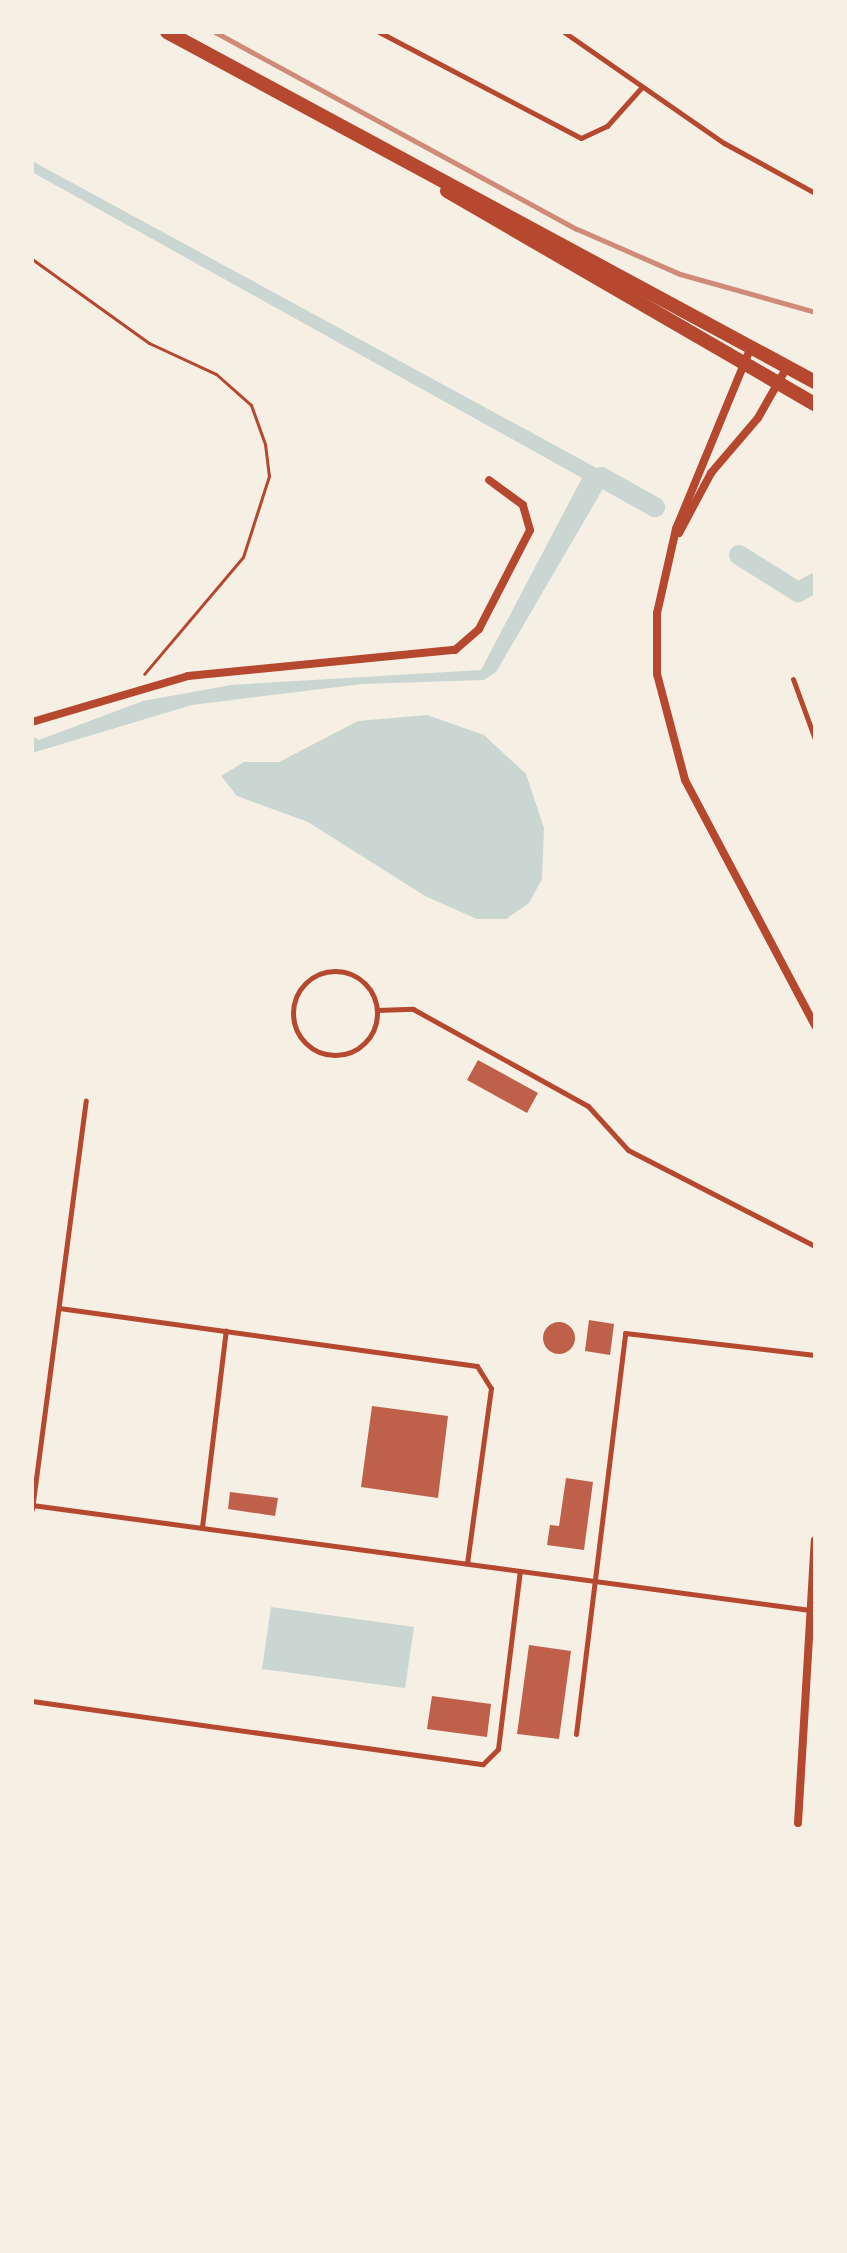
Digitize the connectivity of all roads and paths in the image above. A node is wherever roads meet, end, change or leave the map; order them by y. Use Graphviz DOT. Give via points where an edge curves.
graph roads {
  1 [pos="167,32"];
  2 [pos="379,32"];
  3 [pos="564,32"];
  4 [pos="641,88"];
  5 [pos="344,129"];
  6 [pos="815,193"];
  7 [pos="32,259"];
  8 [pos="751,347"];
  9 [pos="742,363"];
  10 [pos="787,367"];
  11 [pos="815,382"];
  12 [pos="777,383"];
  13 [pos="815,404"];
  14 [pos="489,480"];
  15 [pos="668,560"];
  16 [pos="793,679"];
  17 [pos="131,689"];
  18 [pos="33,722"];
  19 [pos="815,739"];
  20 [pos="377,1010"];
  21 [pos="815,1026"];
  22 [pos="86,1101"];
  23 [pos="815,1246"];
  24 [pos="59,1308"];
  25 [pos="226,1330"];
  26 [pos="815,1355"];
  27 [pos="32,1507"];
  28 [pos="202,1527"];
  29 [pos="815,1541"];
  30 [pos="467,1564"];
  31 [pos="520,1571"];
  32 [pos="595,1582"];
  33 [pos="811,1610"];
  34 [pos="32,1701"];
  35 [pos="576,1734"];
  36 [pos="798,1823"];
  1 -- 5 [label="main road"];
  2 -- 4 [label="lane" via="581,138 607,126"];
  3 -- 4 [label="lane"];
  4 -- 6 [label="lane"];
  5 -- 8 [label="main road"];
  5 -- 9 [label="main road"];
  7 -- 17 [label="path" via="149,343 216,374 251,405 265,444 269,476 243,557"];
  8 -- 9 [label="street"];
  8 -- 10 [label="main road"];
  9 -- 12 [label="main road"];
  9 -- 15 [label="street" via="688,492"];
  10 -- 11 [label="main road"];
  10 -- 12 [label="street"];
  12 -- 13 [label="main road"];
  12 -- 15 [label="street" via="711,473"];
  14 -- 17 [label="street" via="523,505 530,530 479,629 462,646 438,655 209,673"];
  15 -- 21 [label="street" via="656,644 674,754"];
  16 -- 19 [label="lane"];
  17 -- 18 [label="street"];
  20 -- 20 [label="lane" via="361,980 329,972 305,984 293,1016 309,1046 334,1055 366,1042"];
  20 -- 23 [label="lane" via="413,1009 588,1106 628,1150"];
  22 -- 24 [label="lane"];
  24 -- 25 [label="lane"];
  24 -- 27 [label="lane"];
  25 -- 28 [label="lane"];
  25 -- 30 [label="lane" via="459,1360 483,1371 491,1388"];
  26 -- 32 [label="lane" via="625,1333"];
  27 -- 28 [label="lane"];
  28 -- 30 [label="lane"];
  29 -- 33 [label="street"];
  30 -- 31 [label="lane"];
  31 -- 32 [label="lane"];
  31 -- 34 [label="lane" via="498,1749 483,1764"];
  32 -- 33 [label="lane"];
  32 -- 35 [label="lane"];
  33 -- 36 [label="street"];
}
